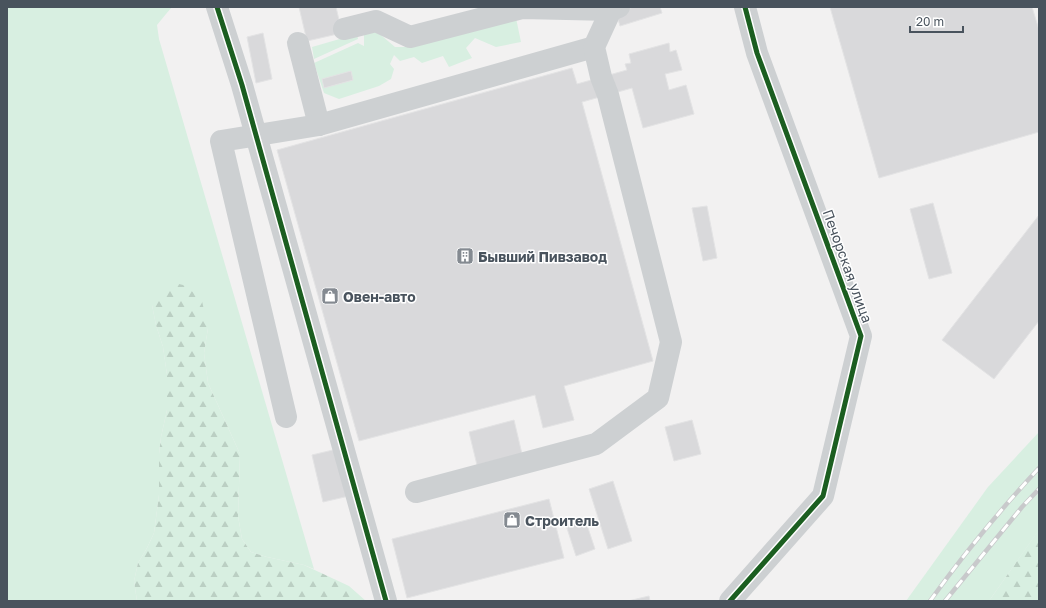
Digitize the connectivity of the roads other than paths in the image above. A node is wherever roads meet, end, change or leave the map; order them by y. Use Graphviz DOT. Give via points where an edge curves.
graph roads {
  1 [pos="217,7"];
  2 [pos="745,7"];
  3 [pos="615,8"];
  4 [pos="344,29"];
  5 [pos="298,43"];
  6 [pos="594,47"];
  7 [pos="319,125"];
  8 [pos="256,135"];
  9 [pos="286,417"];
  10 [pos="416,492"];
  11 [pos="386,601"];
  12 [pos="730,601"];
  1 -- 8 [label="street"];
  2 -- 12 [label="street, Печорская улица" via="757,53 861,336 823,496"];
  3 -- 4 [label="street" via="522,8 410,37 376,21"];
  3 -- 6 [label="street"];
  5 -- 7 [label="street"];
  6 -- 7 [label="street"];
  6 -- 10 [label="street" via="671,342 658,398 596,444"];
  7 -- 8 [label="street"];
  8 -- 9 [label="street" via="221,141"];
  8 -- 11 [label="street"];
}
